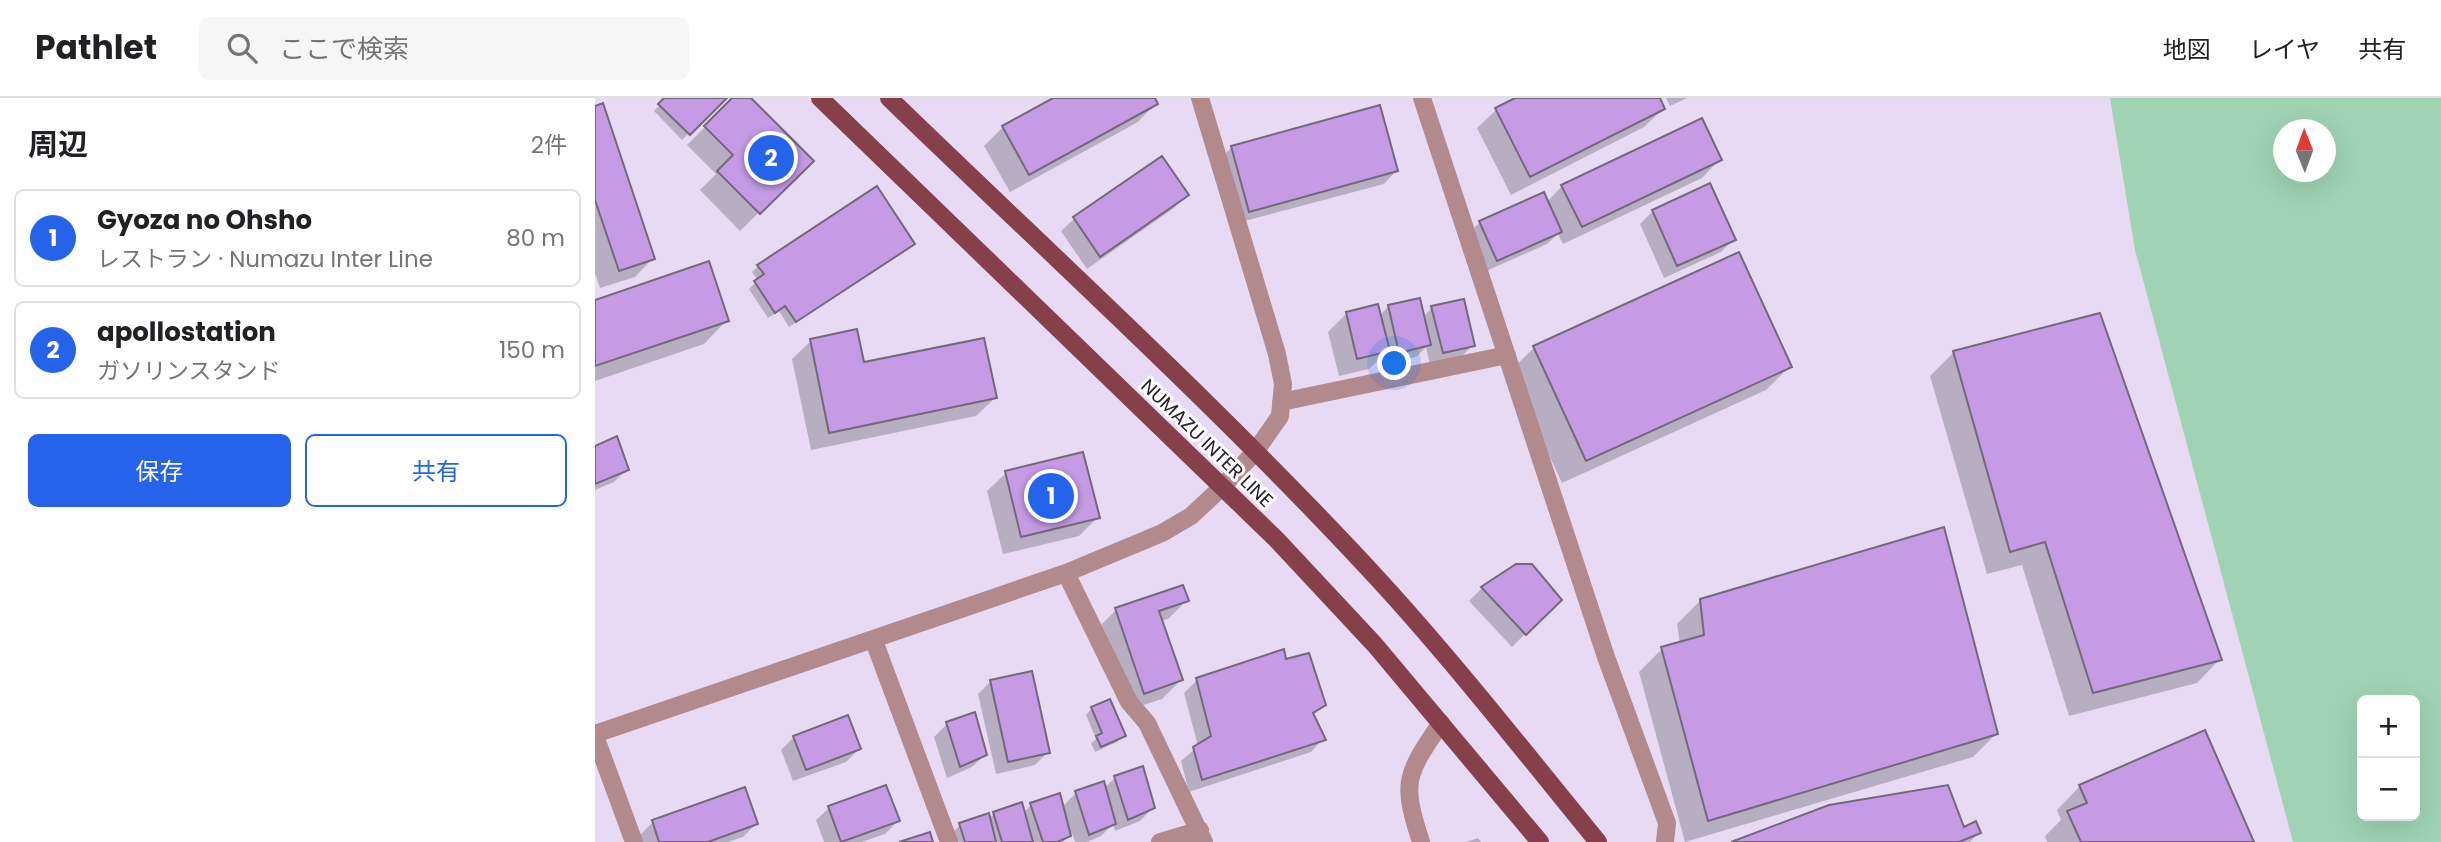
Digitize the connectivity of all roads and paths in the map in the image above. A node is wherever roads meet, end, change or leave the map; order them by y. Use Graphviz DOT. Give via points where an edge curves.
graph roads {
  1 [pos="820,98"];
  2 [pos="889,98"];
  3 [pos="1200,98"];
  4 [pos="1422,98"];
  5 [pos="1507,355"];
  6 [pos="1281,402"];
  7 [pos="1255,452"];
  8 [pos="1222,487"];
  9 [pos="1066,573"];
  10 [pos="874,640"];
  11 [pos="1441,723"];
  12 [pos="595,735"];
  13 [pos="1202,836"];
  14 [pos="634,842"];
  15 [pos="949,842"];
  16 [pos="1160,842"];
  17 [pos="1421,842"];
  18 [pos="1540,842"];
  19 [pos="1598,842"];
  20 [pos="1665,842"];
  1 -- 8 [label="main road, NUMAZU INTER LINE"];
  2 -- 7 [label="main road, NUMAZU INTER LINE"];
  3 -- 6 [label="street" via="1277,354"];
  4 -- 5 [label="street"];
  5 -- 6 [label="street"];
  5 -- 20 [label="street" via="1606,657 1667,823"];
  6 -- 7 [label="street" via="1280,416"];
  7 -- 8 [label="street"];
  7 -- 19 [label="main road, NUMAZU INTER LINE" via="1378,579"];
  8 -- 9 [label="street" via="1191,516 1162,533"];
  8 -- 11 [label="main road, NUMAZU INTER LINE" via="1375,645"];
  9 -- 10 [label="street"];
  9 -- 13 [label="street"];
  10 -- 12 [label="street"];
  10 -- 15 [label="street"];
  11 -- 17 [label="street" via="1409,779 1410,809"];
  11 -- 18 [label="main road, NUMAZU INTER LINE"];
  12 -- 14 [label="street"];
  13 -- 16 [label="street"];
}
